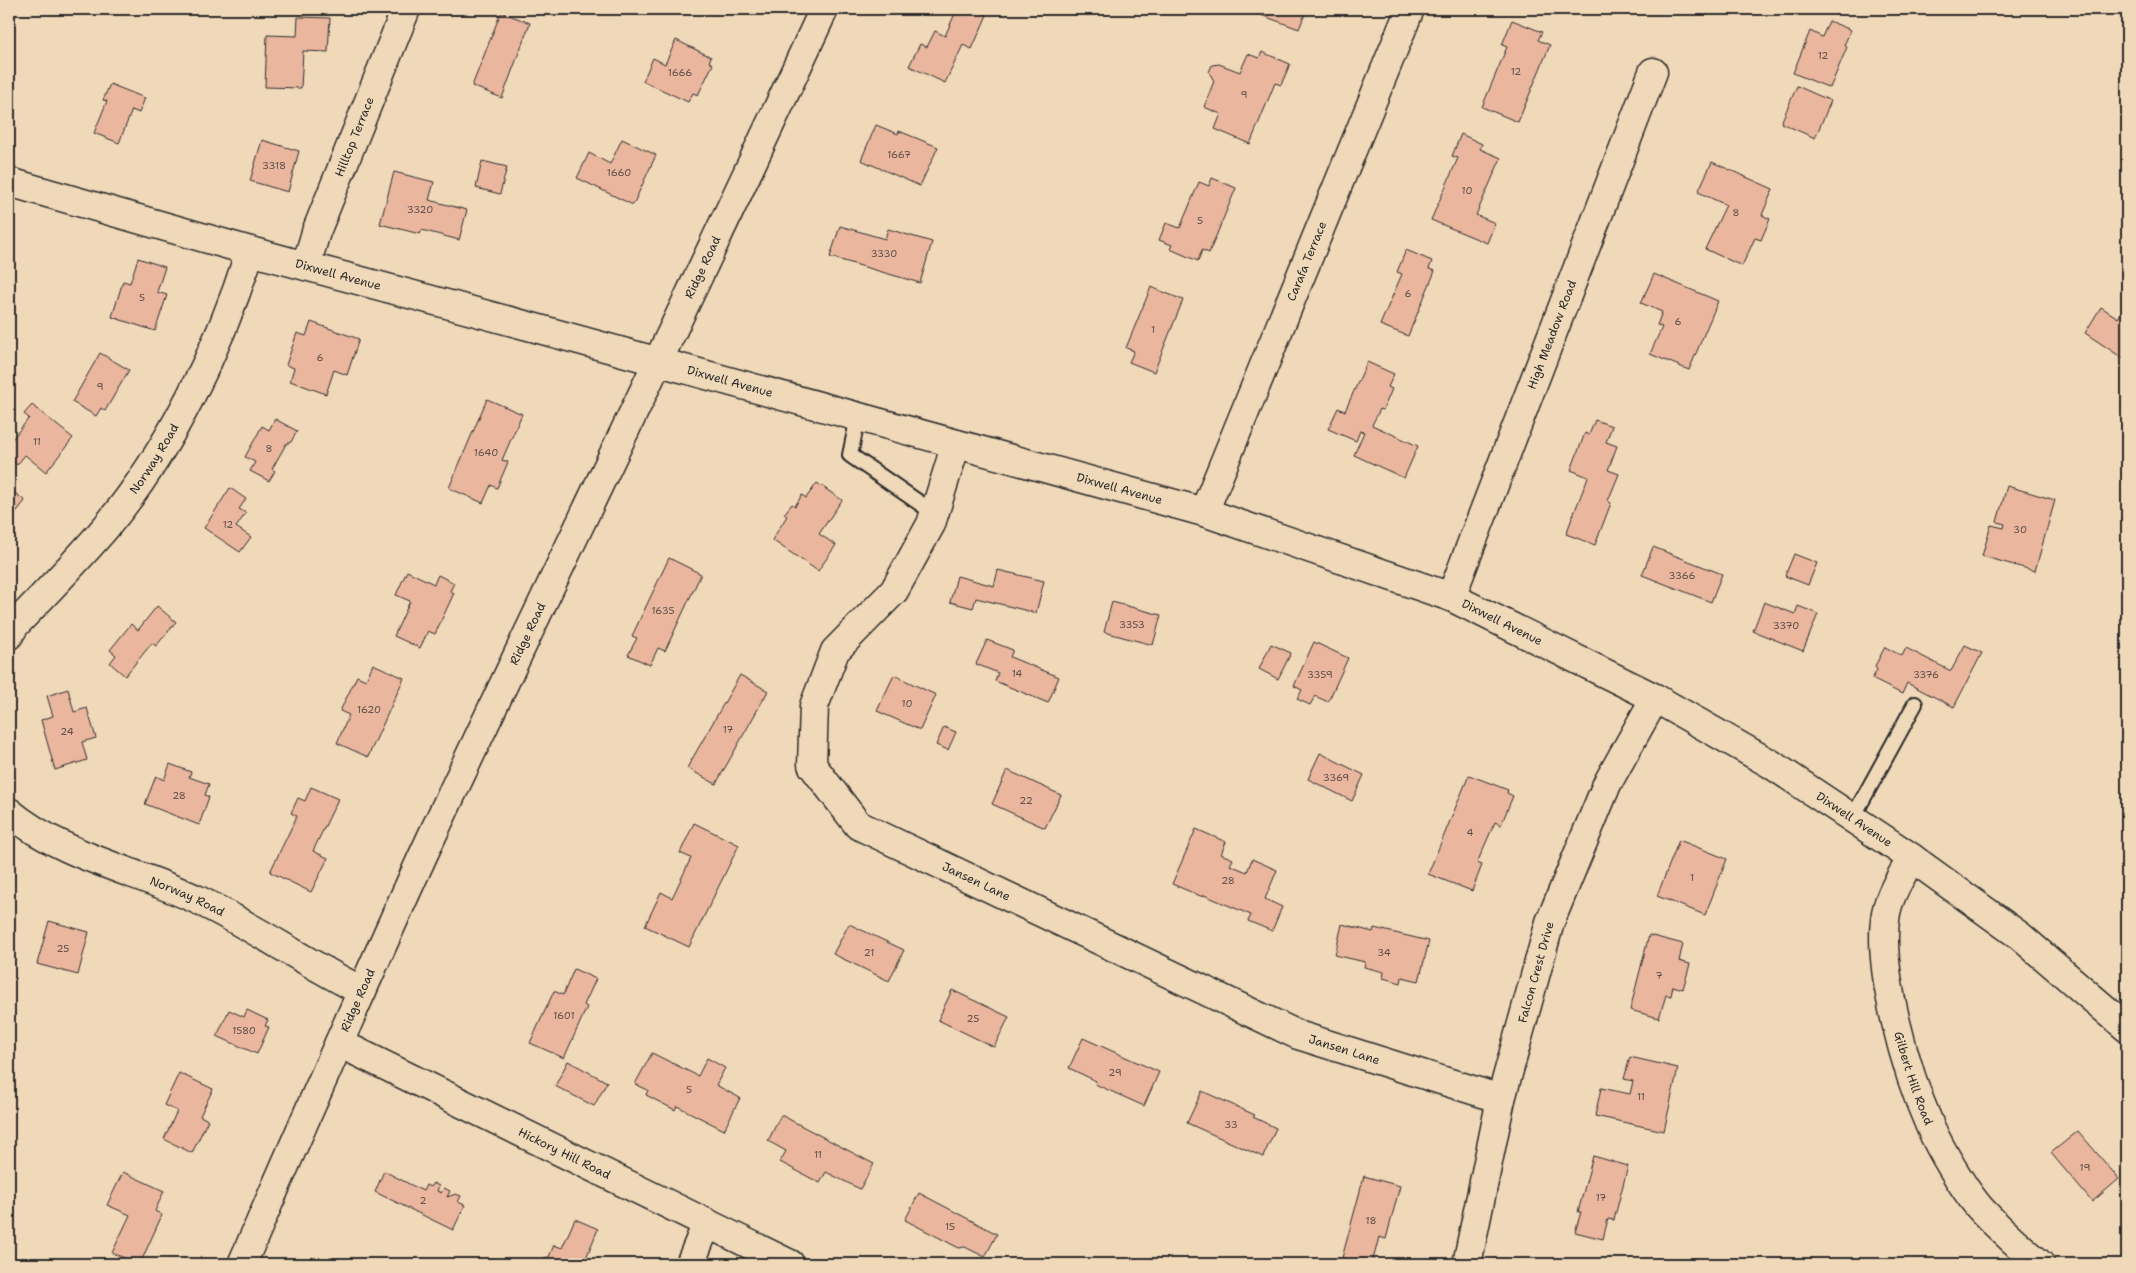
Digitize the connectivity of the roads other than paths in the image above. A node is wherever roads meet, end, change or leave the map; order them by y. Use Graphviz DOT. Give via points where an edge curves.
graph roads {
  1 [pos="406,9"];
  2 [pos="824,9"];
  3 [pos="1410,9"];
  4 [pos="1653,72"];
  5 [pos="9,182"];
  6 [pos="250,252"];
  7 [pos="306,266"];
  8 [pos="658,361"];
  9 [pos="858,417"];
  10 [pos="956,444"];
  11 [pos="1204,512"];
  12 [pos="934,513"];
  13 [pos="1451,597"];
  14 [pos="9,635"];
  15 [pos="1655,698"];
  16 [pos="1915,704"];
  17 [pos="9,812"];
  18 [pos="1852,818"];
  19 [pos="1912,858"];
  20 [pos="362,990"];
  21 [pos="2127,1028"];
  22 [pos="339,1043"];
  23 [pos="1501,1099"];
  24 [pos="707,1223"];
  25 [pos="242,1264"];
  26 [pos="690,1264"];
  27 [pos="790,1264"];
  28 [pos="1466,1264"];
  29 [pos="2040,1264"];
  1 -- 7 [label="street, Hilltop Terrace" via="322,216"];
  2 -- 8 [label="street, Ridge Road"];
  3 -- 11 [label="street, Carafa Terrace"];
  4 -- 13 [label="street, High Meadow Road"];
  5 -- 6 [label="street, Dixwell Avenue"];
  6 -- 7 [label="street, Dixwell Avenue"];
  6 -- 14 [label="street, Norway Road" via="203,372 159,453 107,526"];
  7 -- 8 [label="street, Dixwell Avenue"];
  8 -- 9 [label="street, Dixwell Avenue"];
  8 -- 20 [label="street, Ridge Road"];
  9 -- 10 [label="street, Dixwell Avenue"];
  9 -- 12 [label="lane" via="850,456"];
  10 -- 11 [label="street, Dixwell Avenue"];
  10 -- 12 [label="street, Jansen Lane"];
  11 -- 13 [label="street, Dixwell Avenue"];
  12 -- 23 [label="street, Jansen Lane" via="894,591 835,651 814,706 812,765 858,825 1298,1035"];
  13 -- 15 [label="street, Dixwell Avenue"];
  15 -- 18 [label="street, Dixwell Avenue" via="1771,764"];
  15 -- 23 [label="street, Falcon Crest Drive" via="1607,784 1550,922"];
  16 -- 18 [label="lane"];
  17 -- 20 [label="street, Norway Road" via="28,828 69,849 198,900"];
  18 -- 19 [label="street, Dixwell Avenue"];
  19 -- 21 [label="street, Dixwell Avenue" via="2020,936"];
  19 -- 29 [label="street, Gilbert Hill Road" via="1886,911 1883,944 1896,1018 1909,1067 1930,1127 1978,1206"];
  20 -- 22 [label="street, Ridge Road"];
  22 -- 24 [label="street, Hickory Hill Road"];
  22 -- 25 [label="street, Ridge Road"];
  23 -- 28 [label="street, Falcon Crest Drive"];
  24 -- 26 [label="street"];
  24 -- 27 [label="street, Hickory Hill Road"];
}
